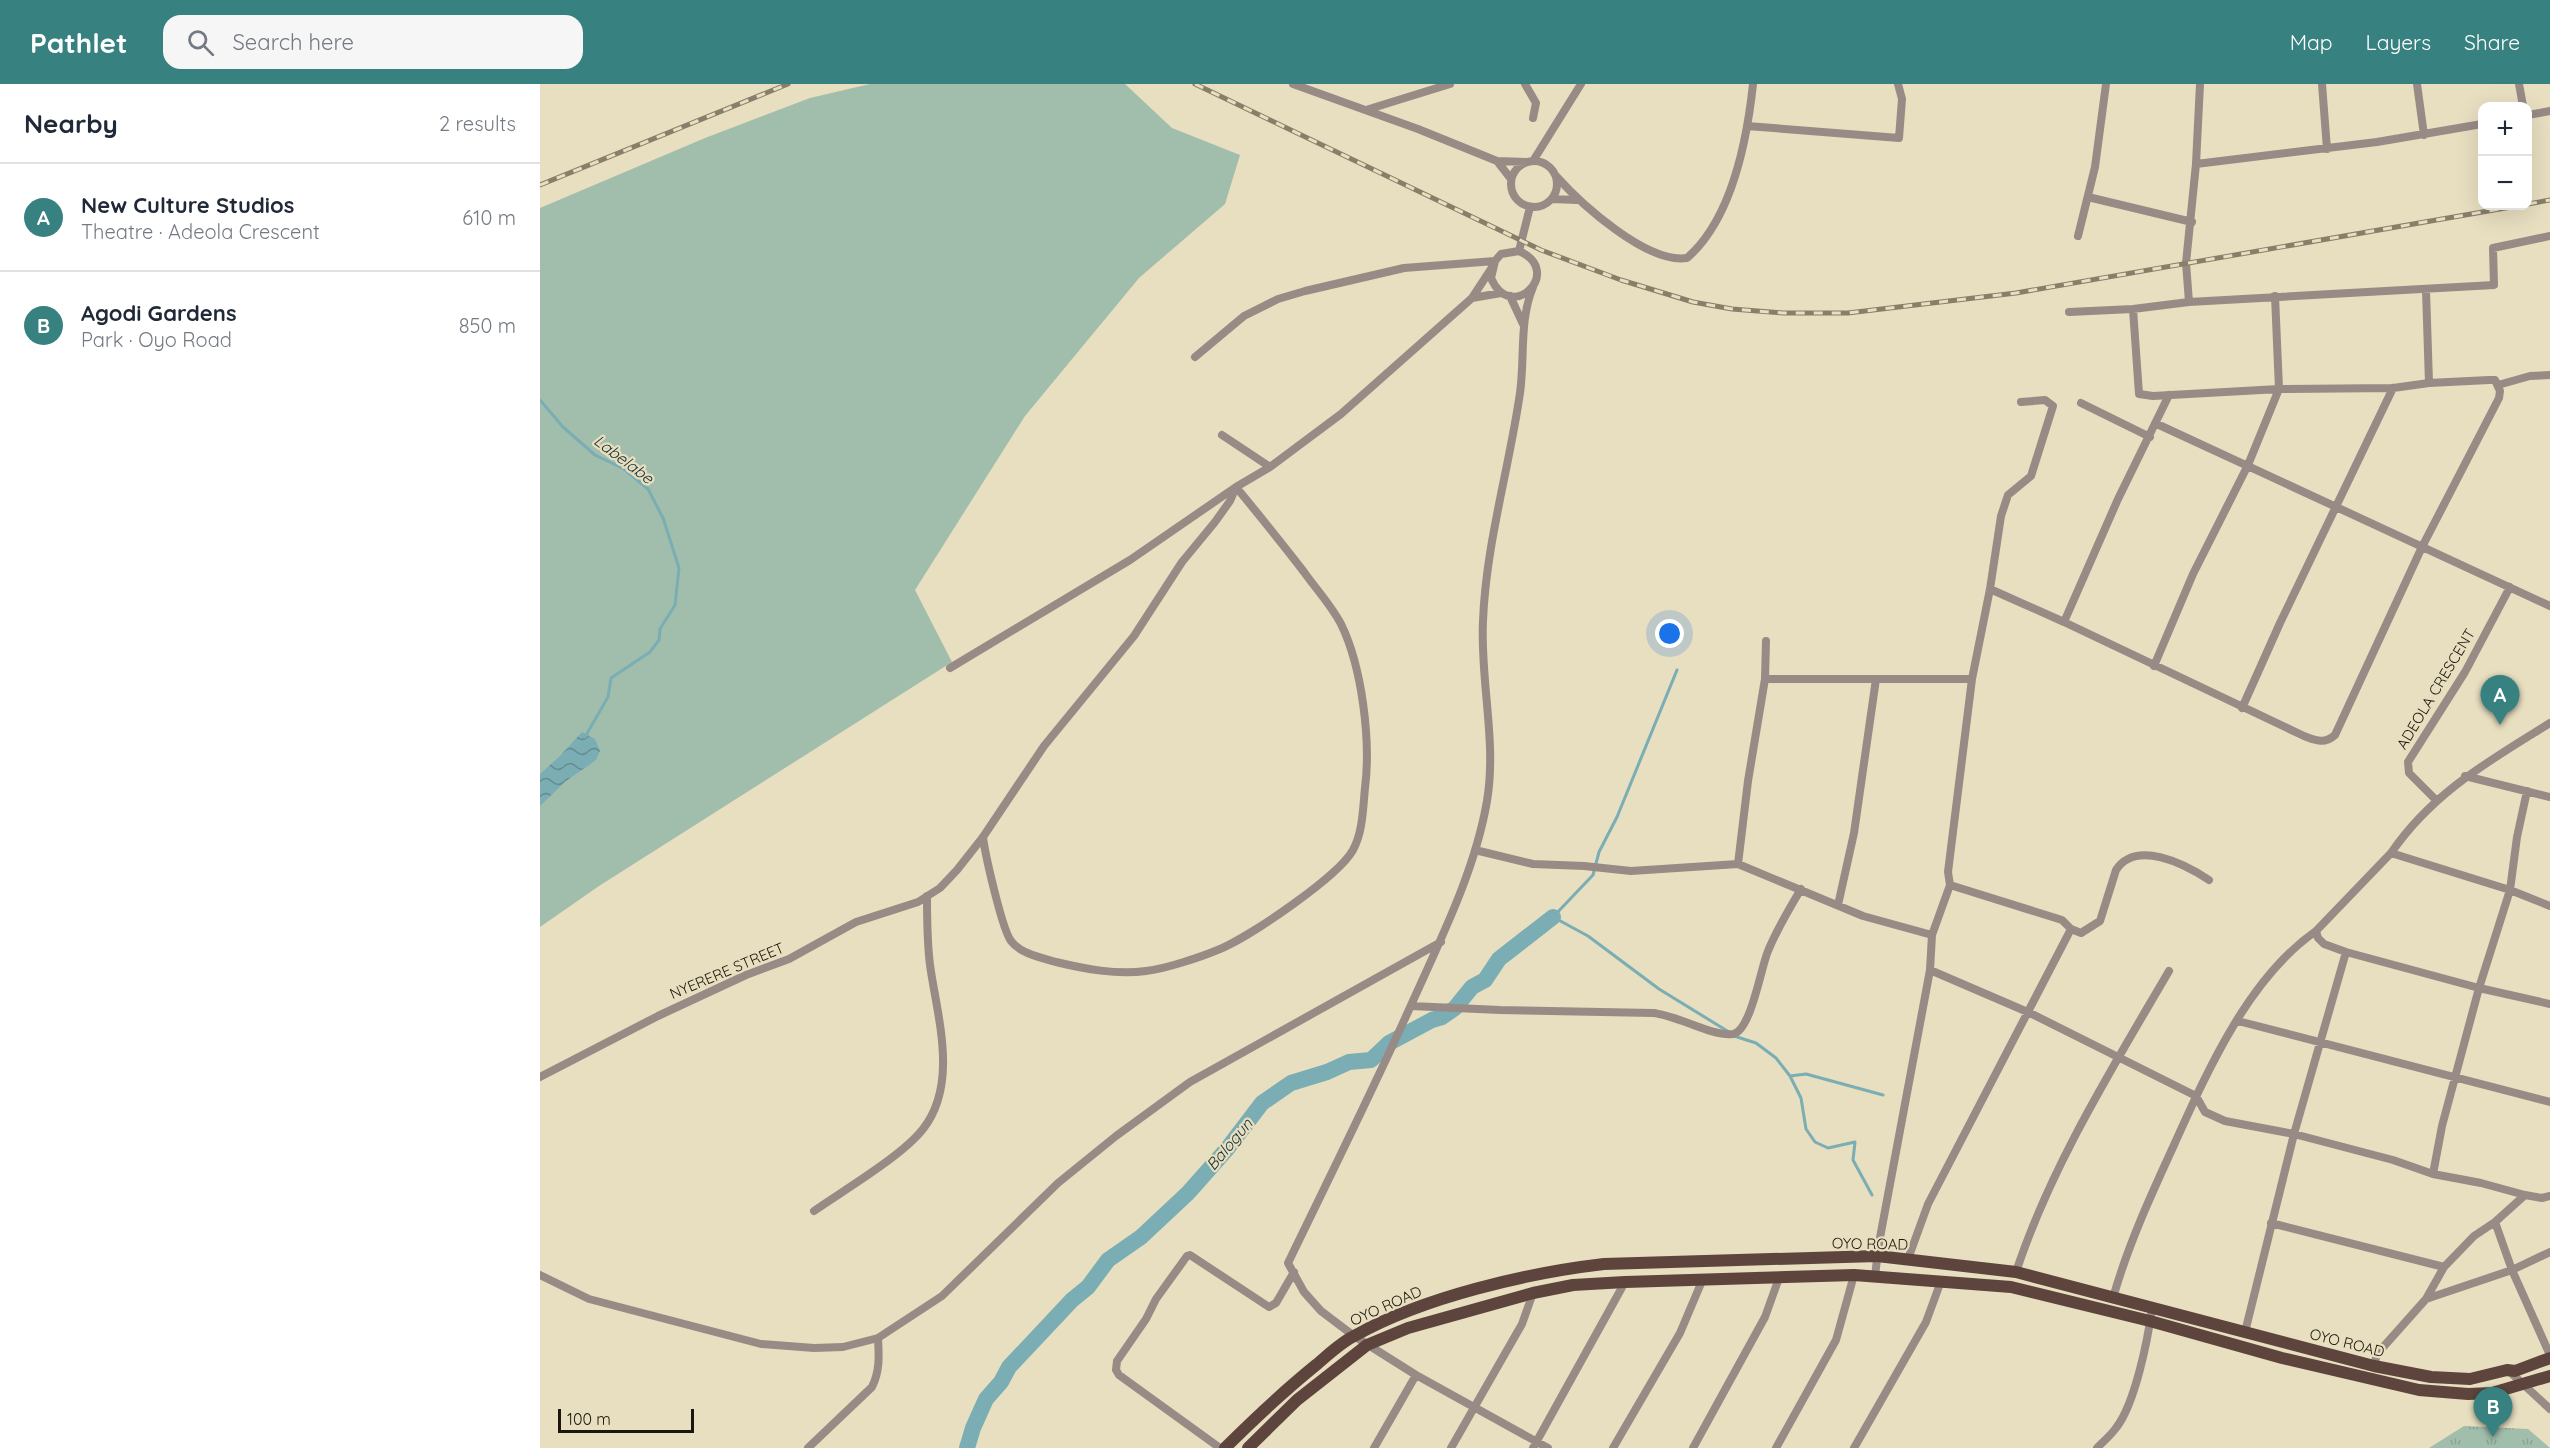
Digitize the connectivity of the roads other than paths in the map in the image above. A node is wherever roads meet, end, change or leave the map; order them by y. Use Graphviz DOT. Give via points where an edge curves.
graph roads {
  1 [pos="1293,84"];
  2 [pos="1450,84"];
  3 [pos="1525,84"];
  4 [pos="1581,84"];
  5 [pos="1753,84"];
  6 [pos="1898,84"];
  7 [pos="2106,84"];
  8 [pos="2200,84"];
  9 [pos="2322,84"];
  10 [pos="2417,84"];
  11 [pos="2518,84"];
  12 [pos="2522,102"];
  13 [pos="1365,110"];
  14 [pos="2550,111"];
  15 [pos="2532,114"];
  16 [pos="1533,118"];
  17 [pos="2478,125"];
  18 [pos="1747,126"];
  19 [pos="2424,135"];
  20 [pos="2327,149"];
  21 [pos="1497,160"];
  22 [pos="1530,161"];
  23 [pos="2196,164"];
  24 [pos="1556,176"];
  25 [pos="1511,179"];
  26 [pos="2088,196"];
  27 [pos="1552,199"];
  28 [pos="1577,200"];
  29 [pos="1530,207"];
  30 [pos="2192,222"];
  31 [pos="2078,236"];
  32 [pos="2550,236"];
  33 [pos="1519,251"];
  34 [pos="1495,261"];
  35 [pos="1491,269"];
  36 [pos="1533,287"];
  37 [pos="2426,290"];
  38 [pos="1501,293"];
  39 [pos="1510,296"];
  40 [pos="2275,296"];
  41 [pos="1472,298"];
  42 [pos="2189,302"];
  43 [pos="2133,309"];
  44 [pos="2068,312"];
  45 [pos="1523,325"];
  46 [pos="1195,357"];
  47 [pos="2550,375"];
  48 [pos="2429,383"];
  49 [pos="2498,385"];
  50 [pos="2393,388"];
  51 [pos="2279,389"];
  52 [pos="2169,395"];
  53 [pos="2021,402"];
  54 [pos="2081,403"];
  55 [pos="2157,424"];
  56 [pos="1222,435"];
  57 [pos="2150,437"];
  58 [pos="2248,465"];
  59 [pos="1269,467"];
  60 [pos="1236,487"];
  61 [pos="2336,508"];
  62 [pos="2422,547"];
  63 [pos="2510,587"];
  64 [pos="1990,589"];
  65 [pos="2550,606"];
  66 [pos="2064,622"];
  67 [pos="1766,641"];
  68 [pos="2154,666"];
  69 [pos="950,668"];
  70 [pos="1765,679"];
  71 [pos="1876,679"];
  72 [pos="1972,679"];
  73 [pos="2242,708"];
  74 [pos="2550,723"];
  75 [pos="2465,776"];
  76 [pos="2527,792"];
  77 [pos="2550,796"];
  78 [pos="2436,800"];
  79 [pos="983,837"];
  80 [pos="1475,850"];
  81 [pos="2391,853"];
  82 [pos="1738,864"];
  83 [pos="2209,880"];
  84 [pos="1950,885"];
  85 [pos="1801,889"];
  86 [pos="2510,890"];
  87 [pos="927,896"];
  88 [pos="1838,905"];
  89 [pos="2550,906"];
  90 [pos="2071,929"];
  91 [pos="2316,931"];
  92 [pos="1932,936"];
  93 [pos="1441,942"];
  94 [pos="2346,952"];
  95 [pos="1930,970"];
  96 [pos="2169,971"];
  97 [pos="2479,988"];
  98 [pos="2550,1004"];
  99 [pos="1411,1006"];
  100 [pos="2030,1013"];
  101 [pos="2238,1021"];
  102 [pos="2319,1042"];
  103 [pos="2118,1058"];
  104 [pos="540,1077"];
  105 [pos="2455,1079"];
  106 [pos="2196,1096"];
  107 [pos="2550,1102"];
  108 [pos="2294,1134"];
  109 [pos="2433,1174"];
  110 [pos="2525,1195"];
  111 [pos="2550,1196"];
  112 [pos="814,1211"];
  113 [pos="2496,1222"];
  114 [pos="2271,1223"];
  115 [pos="2550,1252"];
  116 [pos="1877,1256"];
  117 [pos="1908,1259"];
  118 [pos="2444,1267"];
  119 [pos="2512,1270"];
  120 [pos="1294,1272"];
  121 [pos="2016,1272"];
  122 [pos="540,1275"];
  123 [pos="1854,1275"];
  124 [pos="1875,1276"];
  125 [pos="1779,1278"];
  126 [pos="1702,1281"];
  127 [pos="1941,1281"];
  128 [pos="1625,1282"];
  129 [pos="1533,1293"];
  130 [pos="2113,1298"];
  131 [pos="2426,1299"];
  132 [pos="2152,1308"];
  133 [pos="2150,1321"];
  134 [pos="2245,1332"];
  135 [pos="1353,1336"];
  136 [pos="878,1338"];
  137 [pos="1367,1345"];
  138 [pos="2550,1356"];
  139 [pos="2374,1366"];
  140 [pos="2507,1370"];
  141 [pos="1416,1375"];
  142 [pos="2550,1376"];
  143 [pos="2523,1383"];
  144 [pos="1473,1408"];
  145 [pos="2550,1409"];
  146 [pos="1535,1444"];
  147 [pos="808,1448"];
  148 [pos="1220,1448"];
  149 [pos="1225,1448"];
  150 [pos="1248,1448"];
  151 [pos="1374,1448"];
  152 [pos="1451,1448"];
  153 [pos="1548,1448"];
  154 [pos="1613,1448"];
  155 [pos="1693,1448"];
  156 [pos="1776,1448"];
  157 [pos="1854,1448"];
  158 [pos="2097,1448"];
  1 -- 13 [label="street"];
  2 -- 13 [label="street"];
  3 -- 16 [label="street" via="1536,103"];
  4 -- 22 [label="street"];
  5 -- 18 [label="street"];
  6 -- 18 [label="street" via="1902,99 1899,138"];
  7 -- 26 [label="street"];
  8 -- 23 [label="street"];
  9 -- 20 [label="street"];
  10 -- 19 [label="street"];
  11 -- 12 [label="street"];
  13 -- 21 [label="street"];
  14 -- 15 [label="street"];
  17 -- 19 [label="street"];
  18 -- 28 [label="street" via="1721,213 1687,258 1654,251 1600,219"];
  19 -- 20 [label="street"];
  20 -- 23 [label="street"];
  21 -- 22 [label="street"];
  21 -- 25 [label="street"];
  22 -- 24 [label="street" via="1544,163"];
  22 -- 25 [label="street" via="1517,168"];
  23 -- 30 [label="street"];
  24 -- 27 [label="street" via="1557,188"];
  24 -- 28 [label="street"];
  25 -- 29 [label="street" via="1515,197"];
  26 -- 30 [label="street"];
  26 -- 31 [label="street"];
  27 -- 28 [label="street"];
  27 -- 29 [label="street" via="1542,206"];
  29 -- 33 [label="street"];
  30 -- 42 [label="street" via="2186,262"];
  32 -- 37 [label="street" via="2493,248 2494,285"];
  33 -- 34 [label="street" via="1501,254"];
  33 -- 36 [label="street" via="1534,261 1537,269"];
  34 -- 35 [label="street"];
  34 -- 46 [label="street" via="1404,268 1287,296 1244,316"];
  35 -- 38 [label="street"];
  35 -- 41 [label="street"];
  36 -- 39 [label="street" via="1519,296"];
  36 -- 45 [label="street"];
  37 -- 40 [label="street"];
  37 -- 48 [label="street"];
  38 -- 39 [label="street"];
  38 -- 41 [label="street"];
  39 -- 45 [label="street"];
  40 -- 42 [label="street"];
  40 -- 51 [label="street"];
  41 -- 59 [label="street" via="1341,414"];
  42 -- 43 [label="street"];
  43 -- 44 [label="street"];
  43 -- 52 [label="street" via="2139,394"];
  45 -- 80 [label="street" via="1521,388 1487,571 1482,624 1490,772"];
  47 -- 49 [label="street"];
  48 -- 49 [label="street" via="2495,380"];
  48 -- 50 [label="street"];
  49 -- 62 [label="street" via="2497,402"];
  50 -- 51 [label="street"];
  50 -- 61 [label="street"];
  51 -- 52 [label="street"];
  51 -- 58 [label="street"];
  52 -- 55 [label="street"];
  53 -- 64 [label="street" via="2045,400 2053,406 2031,476 2008,495"];
  54 -- 57 [label="street"];
  55 -- 57 [label="street"];
  55 -- 58 [label="street"];
  56 -- 59 [label="street"];
  57 -- 66 [label="street"];
  58 -- 61 [label="street"];
  58 -- 68 [label="street" via="2193,574"];
  59 -- 60 [label="street"];
  60 -- 69 [label="street" via="1130,560"];
  60 -- 79 [label="street, NYERERE STREET" via="1134,636 1044,746"];
  60 -- 79 [label="street" via="1331,608 1351,650 1369,758 1353,850 1297,901 1228,945 1157,969 1136,972 1067,964 1021,950 1011,941 1003,923"];
  61 -- 62 [label="street"];
  61 -- 73 [label="street"];
  62 -- 63 [label="street"];
  62 -- 73 [label="street" via="2331,739 2319,742"];
  63 -- 65 [label="street"];
  63 -- 78 [label="street, ADEOLA CRESCENT" via="2465,672 2408,762 2409,773"];
  64 -- 66 [label="street"];
  64 -- 72 [label="street"];
  66 -- 68 [label="street"];
  67 -- 70 [label="street"];
  68 -- 73 [label="street"];
  70 -- 71 [label="street"];
  70 -- 82 [label="street"];
  71 -- 72 [label="street"];
  71 -- 88 [label="street" via="1854,833"];
  72 -- 84 [label="street" via="1948,872"];
  74 -- 75 [label="street"];
  75 -- 76 [label="street"];
  75 -- 78 [label="street"];
  76 -- 77 [label="street"];
  76 -- 86 [label="street"];
  78 -- 81 [label="street"];
  79 -- 87 [label="street, NYERERE STREET" via="940,888"];
  80 -- 82 [label="street" via="1533,864 1631,871"];
  80 -- 93 [label="street"];
  81 -- 86 [label="street"];
  81 -- 91 [label="street"];
  82 -- 85 [label="street"];
  83 -- 90 [label="street" via="2156,857 2130,857 2116,870 2100,921 2081,933"];
  84 -- 90 [label="street" via="2062,920"];
  84 -- 92 [label="street"];
  85 -- 88 [label="street"];
  85 -- 99 [label="street" via="1767,953 1742,1030 1734,1034 1653,1012"];
  86 -- 89 [label="street"];
  86 -- 97 [label="street"];
  87 -- 104 [label="street, NYERERE STREET" via="856,922 789,959 658,1016"];
  87 -- 112 [label="street" via="926,935 942,1045 936,1105 924,1129 903,1148"];
  88 -- 92 [label="street"];
  90 -- 100 [label="street"];
  91 -- 94 [label="street" via="2324,944"];
  91 -- 101 [label="street" via="2278,963"];
  92 -- 95 [label="street"];
  93 -- 99 [label="street"];
  93 -- 136 [label="street" via="1190,1082 1058,1183 942,1296"];
  94 -- 97 [label="street"];
  94 -- 102 [label="street"];
  95 -- 100 [label="street"];
  95 -- 116 [label="street"];
  96 -- 103 [label="street"];
  97 -- 98 [label="street"];
  97 -- 105 [label="street"];
  99 -- 120 [label="street" via="1288,1263"];
  100 -- 103 [label="street"];
  100 -- 117 [label="street" via="1928,1204"];
  101 -- 102 [label="street"];
  101 -- 106 [label="street"];
  102 -- 105 [label="street"];
  102 -- 108 [label="street"];
  103 -- 106 [label="street"];
  103 -- 121 [label="street" via="2036,1214"];
  105 -- 107 [label="street"];
  105 -- 109 [label="street"];
  106 -- 108 [label="street" via="2205,1112 2225,1121"];
  106 -- 130 [label="street" via="2147,1204"];
  108 -- 109 [label="street"];
  108 -- 114 [label="street"];
  109 -- 110 [label="street"];
  110 -- 111 [label="street"];
  110 -- 113 [label="street"];
  113 -- 118 [label="street" via="2474,1236"];
  113 -- 119 [label="street"];
  114 -- 118 [label="street"];
  114 -- 134 [label="street"];
  115 -- 119 [label="street"];
  116 -- 117 [label="main road, OYO ROAD"];
  116 -- 124 [label="street"];
  116 -- 135 [label="main road, OYO ROAD" via="1616,1263 1570,1268 1439,1300"];
  117 -- 121 [label="main road, OYO ROAD"];
  118 -- 131 [label="street"];
  119 -- 131 [label="street"];
  119 -- 138 [label="street"];
  120 -- 135 [label="street" via="1304,1292 1321,1311"];
  120 -- 148 [label="street" via="1276,1304 1269,1306 1187,1256 1117,1361 1119,1375"];
  121 -- 130 [label="main road, OYO ROAD"];
  122 -- 136 [label="street" via="589,1299 761,1344 843,1347"];
  123 -- 124 [label="main road, OYO ROAD"];
  123 -- 125 [label="main road, OYO ROAD"];
  123 -- 156 [label="street" via="1836,1340"];
  124 -- 127 [label="main road, OYO ROAD"];
  125 -- 126 [label="main road, OYO ROAD"];
  125 -- 155 [label="street" via="1766,1317"];
  126 -- 128 [label="main road, OYO ROAD"];
  126 -- 154 [label="street" via="1680,1332"];
  127 -- 133 [label="main road, OYO ROAD" via="2011,1287"];
  127 -- 157 [label="street" via="1926,1322"];
  128 -- 129 [label="main road, OYO ROAD" via="1574,1285"];
  128 -- 146 [label="street"];
  129 -- 137 [label="main road, OYO ROAD" via="1407,1328"];
  129 -- 144 [label="street" via="1522,1324"];
  130 -- 132 [label="main road, OYO ROAD"];
  131 -- 139 [label="street" via="2383,1346"];
  132 -- 133 [label="street"];
  132 -- 134 [label="main road, OYO ROAD"];
  133 -- 143 [label="main road, OYO ROAD" via="2282,1358 2419,1390 2492,1393"];
  133 -- 158 [label="street" via="2125,1413"];
  134 -- 139 [label="main road, OYO ROAD"];
  135 -- 137 [label="street"];
  135 -- 149 [label="main road, OYO ROAD" via="1286,1390"];
  136 -- 147 [label="street" via="879,1364 872,1387"];
  137 -- 141 [label="street"];
  137 -- 150 [label="main road, OYO ROAD" via="1298,1400"];
  138 -- 140 [label="main road, OYO ROAD" via="2515,1371"];
  139 -- 140 [label="main road, OYO ROAD" via="2457,1379 2482,1378"];
  140 -- 143 [label="street"];
  141 -- 144 [label="street"];
  141 -- 151 [label="street"];
  142 -- 143 [label="main road, OYO ROAD"];
  143 -- 145 [label="street"];
  144 -- 146 [label="street"];
  144 -- 152 [label="street"];
  146 -- 153 [label="street"];
}
